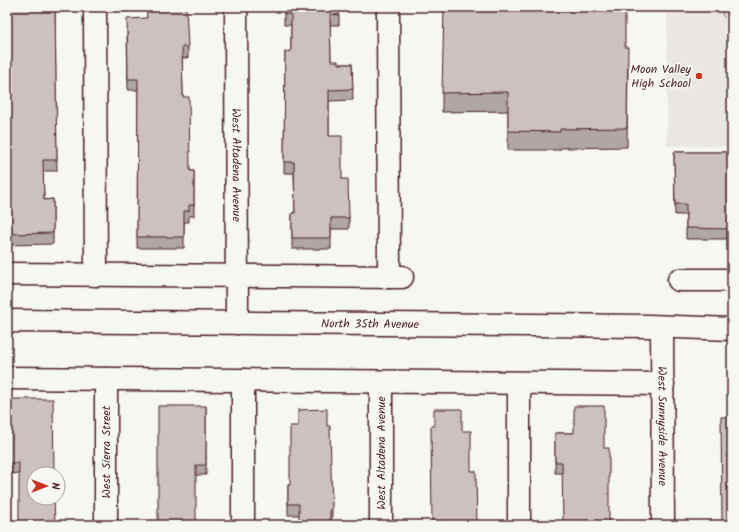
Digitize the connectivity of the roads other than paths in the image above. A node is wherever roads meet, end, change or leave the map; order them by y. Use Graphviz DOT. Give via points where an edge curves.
graph roads {
  1 [pos="95,7"];
  2 [pos="236,7"];
  3 [pos="388,7"];
  4 [pos="7,274"];
  5 [pos="96,275"];
  6 [pos="237,276"];
  7 [pos="679,280"];
  8 [pos="732,280"];
  9 [pos="7,320"];
  10 [pos="237,323"];
  11 [pos="662,328"];
  12 [pos="732,329"];
  13 [pos="7,378"];
  14 [pos="106,379"];
  15 [pos="243,380"];
  16 [pos="381,382"];
  17 [pos="519,383"];
  18 [pos="663,384"];
  19 [pos="106,525"];
  20 [pos="243,525"];
  21 [pos="381,525"];
  22 [pos="519,525"];
  23 [pos="663,525"];
  1 -- 5 [label="street"];
  2 -- 6 [label="street, West Altadena Avenue"];
  3 -- 6 [label="street" via="396,277"];
  4 -- 5 [label="street"];
  5 -- 6 [label="street"];
  6 -- 10 [label="street, West Altadena Avenue"];
  7 -- 8 [label="street"];
  9 -- 10 [label="street, North 35th Avenue"];
  10 -- 11 [label="street, North 35th Avenue"];
  11 -- 12 [label="street, North 35th Avenue"];
  11 -- 18 [label="street, West Sunnyside Avenue"];
  13 -- 14 [label="street"];
  14 -- 15 [label="street"];
  14 -- 19 [label="street, West Sierra Street"];
  15 -- 16 [label="street"];
  15 -- 20 [label="street"];
  16 -- 17 [label="street"];
  16 -- 21 [label="street, West Altadena Avenue"];
  17 -- 18 [label="street"];
  17 -- 22 [label="street"];
  18 -- 23 [label="street, West Sunnyside Avenue"];
}
